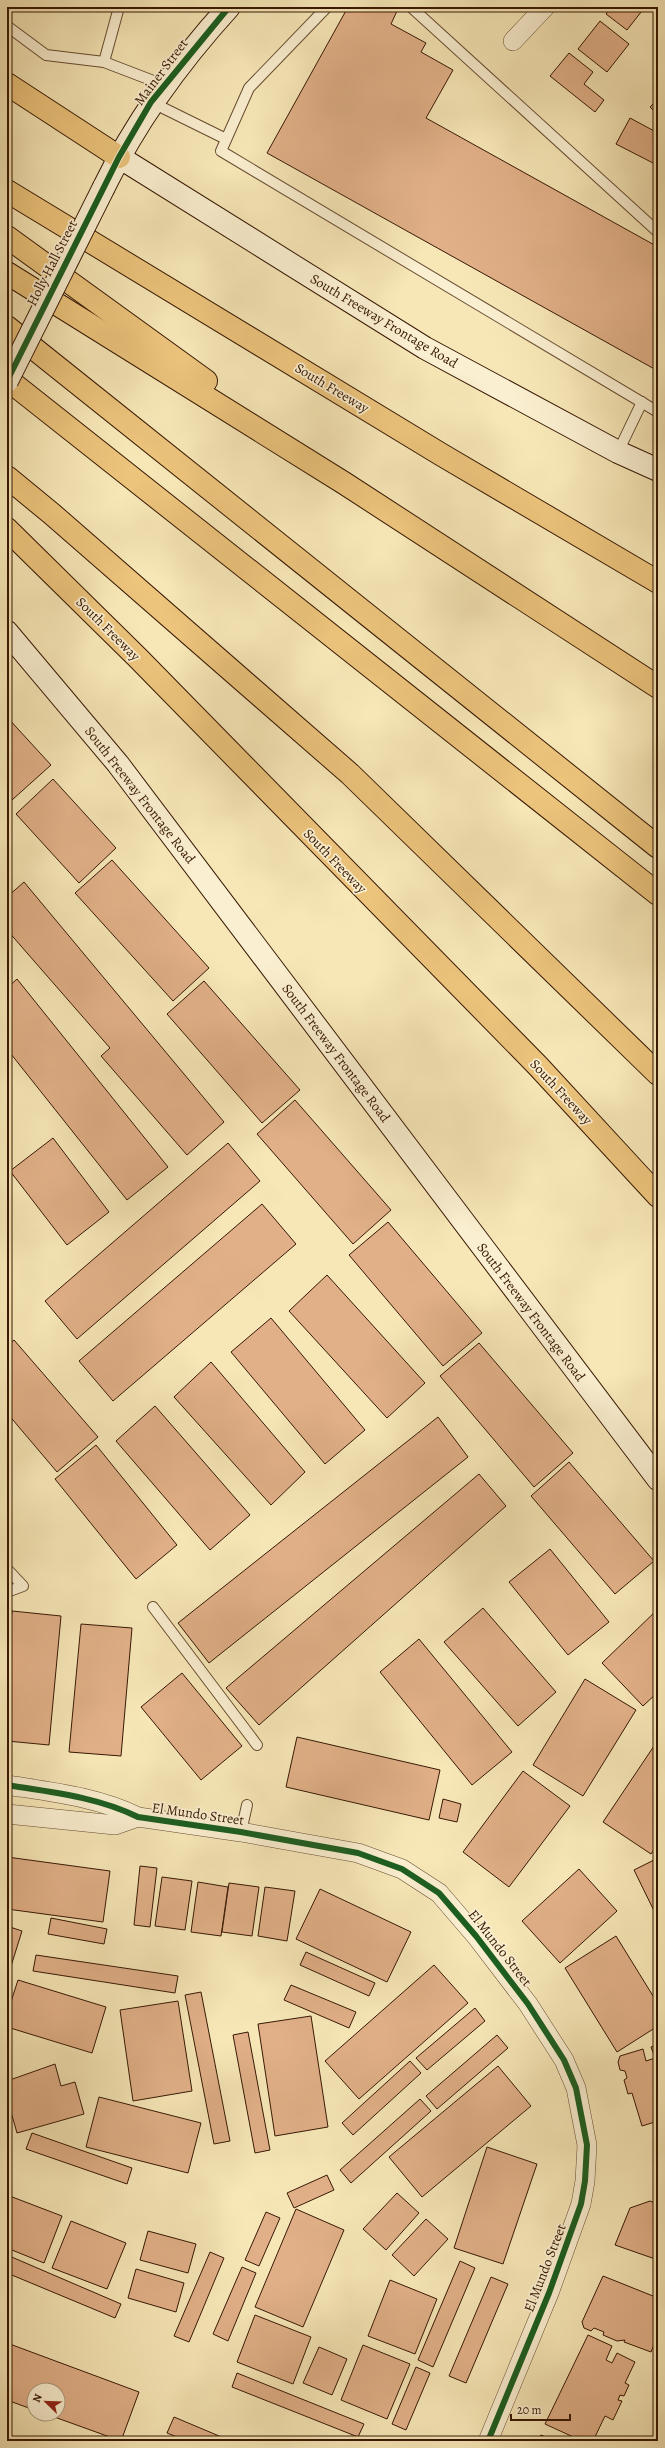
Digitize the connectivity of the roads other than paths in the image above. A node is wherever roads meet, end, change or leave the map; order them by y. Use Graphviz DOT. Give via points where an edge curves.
graph roads {
  1 [pos="119,7"];
  2 [pos="229,7"];
  3 [pos="327,7"];
  4 [pos="411,7"];
  5 [pos="545,7"];
  6 [pos="7,26"];
  7 [pos="513,41"];
  8 [pos="104,62"];
  9 [pos="7,84"];
  10 [pos="158,94"];
  11 [pos="226,139"];
  12 [pos="119,157"];
  13 [pos="7,191"];
  14 [pos="658,232"];
  15 [pos="7,237"];
  16 [pos="7,273"];
  17 [pos="7,327"];
  18 [pos="7,380"];
  19 [pos="642,402"];
  20 [pos="658,412"];
  21 [pos="618,452"];
  22 [pos="7,461"];
  23 [pos="658,470"];
  24 [pos="7,478"];
  25 [pos="344,483"];
  26 [pos="52,514"];
  27 [pos="7,529"];
  28 [pos="658,582"];
  29 [pos="7,632"];
  30 [pos="658,687"];
  31 [pos="658,847"];
  32 [pos="658,894"];
  33 [pos="658,1074"];
  34 [pos="658,1196"];
  35 [pos="658,1479"];
  36 [pos="7,1569"];
  37 [pos="7,1592"];
  38 [pos="153,1607"];
  39 [pos="257,1745"];
  40 [pos="7,1784"];
  41 [pos="247,1805"];
  42 [pos="7,1814"];
  43 [pos="138,1817"];
  44 [pos="240,1832"];
  45 [pos="488,2441"];
  1 -- 8 [label="lane"];
  2 -- 10 [label="main road, Mainer Street"];
  3 -- 11 [label="lane" via="249,88"];
  4 -- 14 [label="lane"];
  5 -- 7 [label="street"];
  6 -- 8 [label="lane" via="46,55"];
  8 -- 10 [label="lane"];
  9 -- 12 [label="highway"];
  10 -- 11 [label="lane"];
  10 -- 12 [label="main road, Mainer Street"];
  11 -- 19 [label="lane" via="221,150"];
  12 -- 18 [label="main road, Holly Hall Street, bridge"];
  12 -- 21 [label="main road, South Freeway Frontage Road" via="425,348"];
  13 -- 28 [label="highway, South Freeway"];
  15 -- 25 [label="highway" via="126,321"];
  16 -- 25 [label="highway"];
  17 -- 31 [label="highway"];
  18 -- 32 [label="highway"];
  19 -- 20 [label="lane"];
  19 -- 21 [label="lane"];
  21 -- 23 [label="main road, South Freeway Frontage Road"];
  22 -- 26 [label="highway"];
  24 -- 26 [label="highway"];
  25 -- 30 [label="highway"];
  26 -- 33 [label="highway" via="350,774"];
  27 -- 34 [label="highway, South Freeway" via="138,658 538,1066"];
  29 -- 35 [label="main road, South Freeway Frontage Road" via="118,764"];
  36 -- 37 [label="lane" via="23,1586"];
  38 -- 39 [label="lane"];
  40 -- 43 [label="street, El Mundo Street" via="74,1796"];
  41 -- 44 [label="lane"];
  42 -- 43 [label="street, El Mundo Street" via="115,1825"];
  43 -- 44 [label="street, El Mundo Street"];
  44 -- 45 [label="street, El Mundo Street" via="358,1853 402,1869 439,1893 528,2004 564,2060 576,2088 587,2145 581,2204 549,2293"];
}
